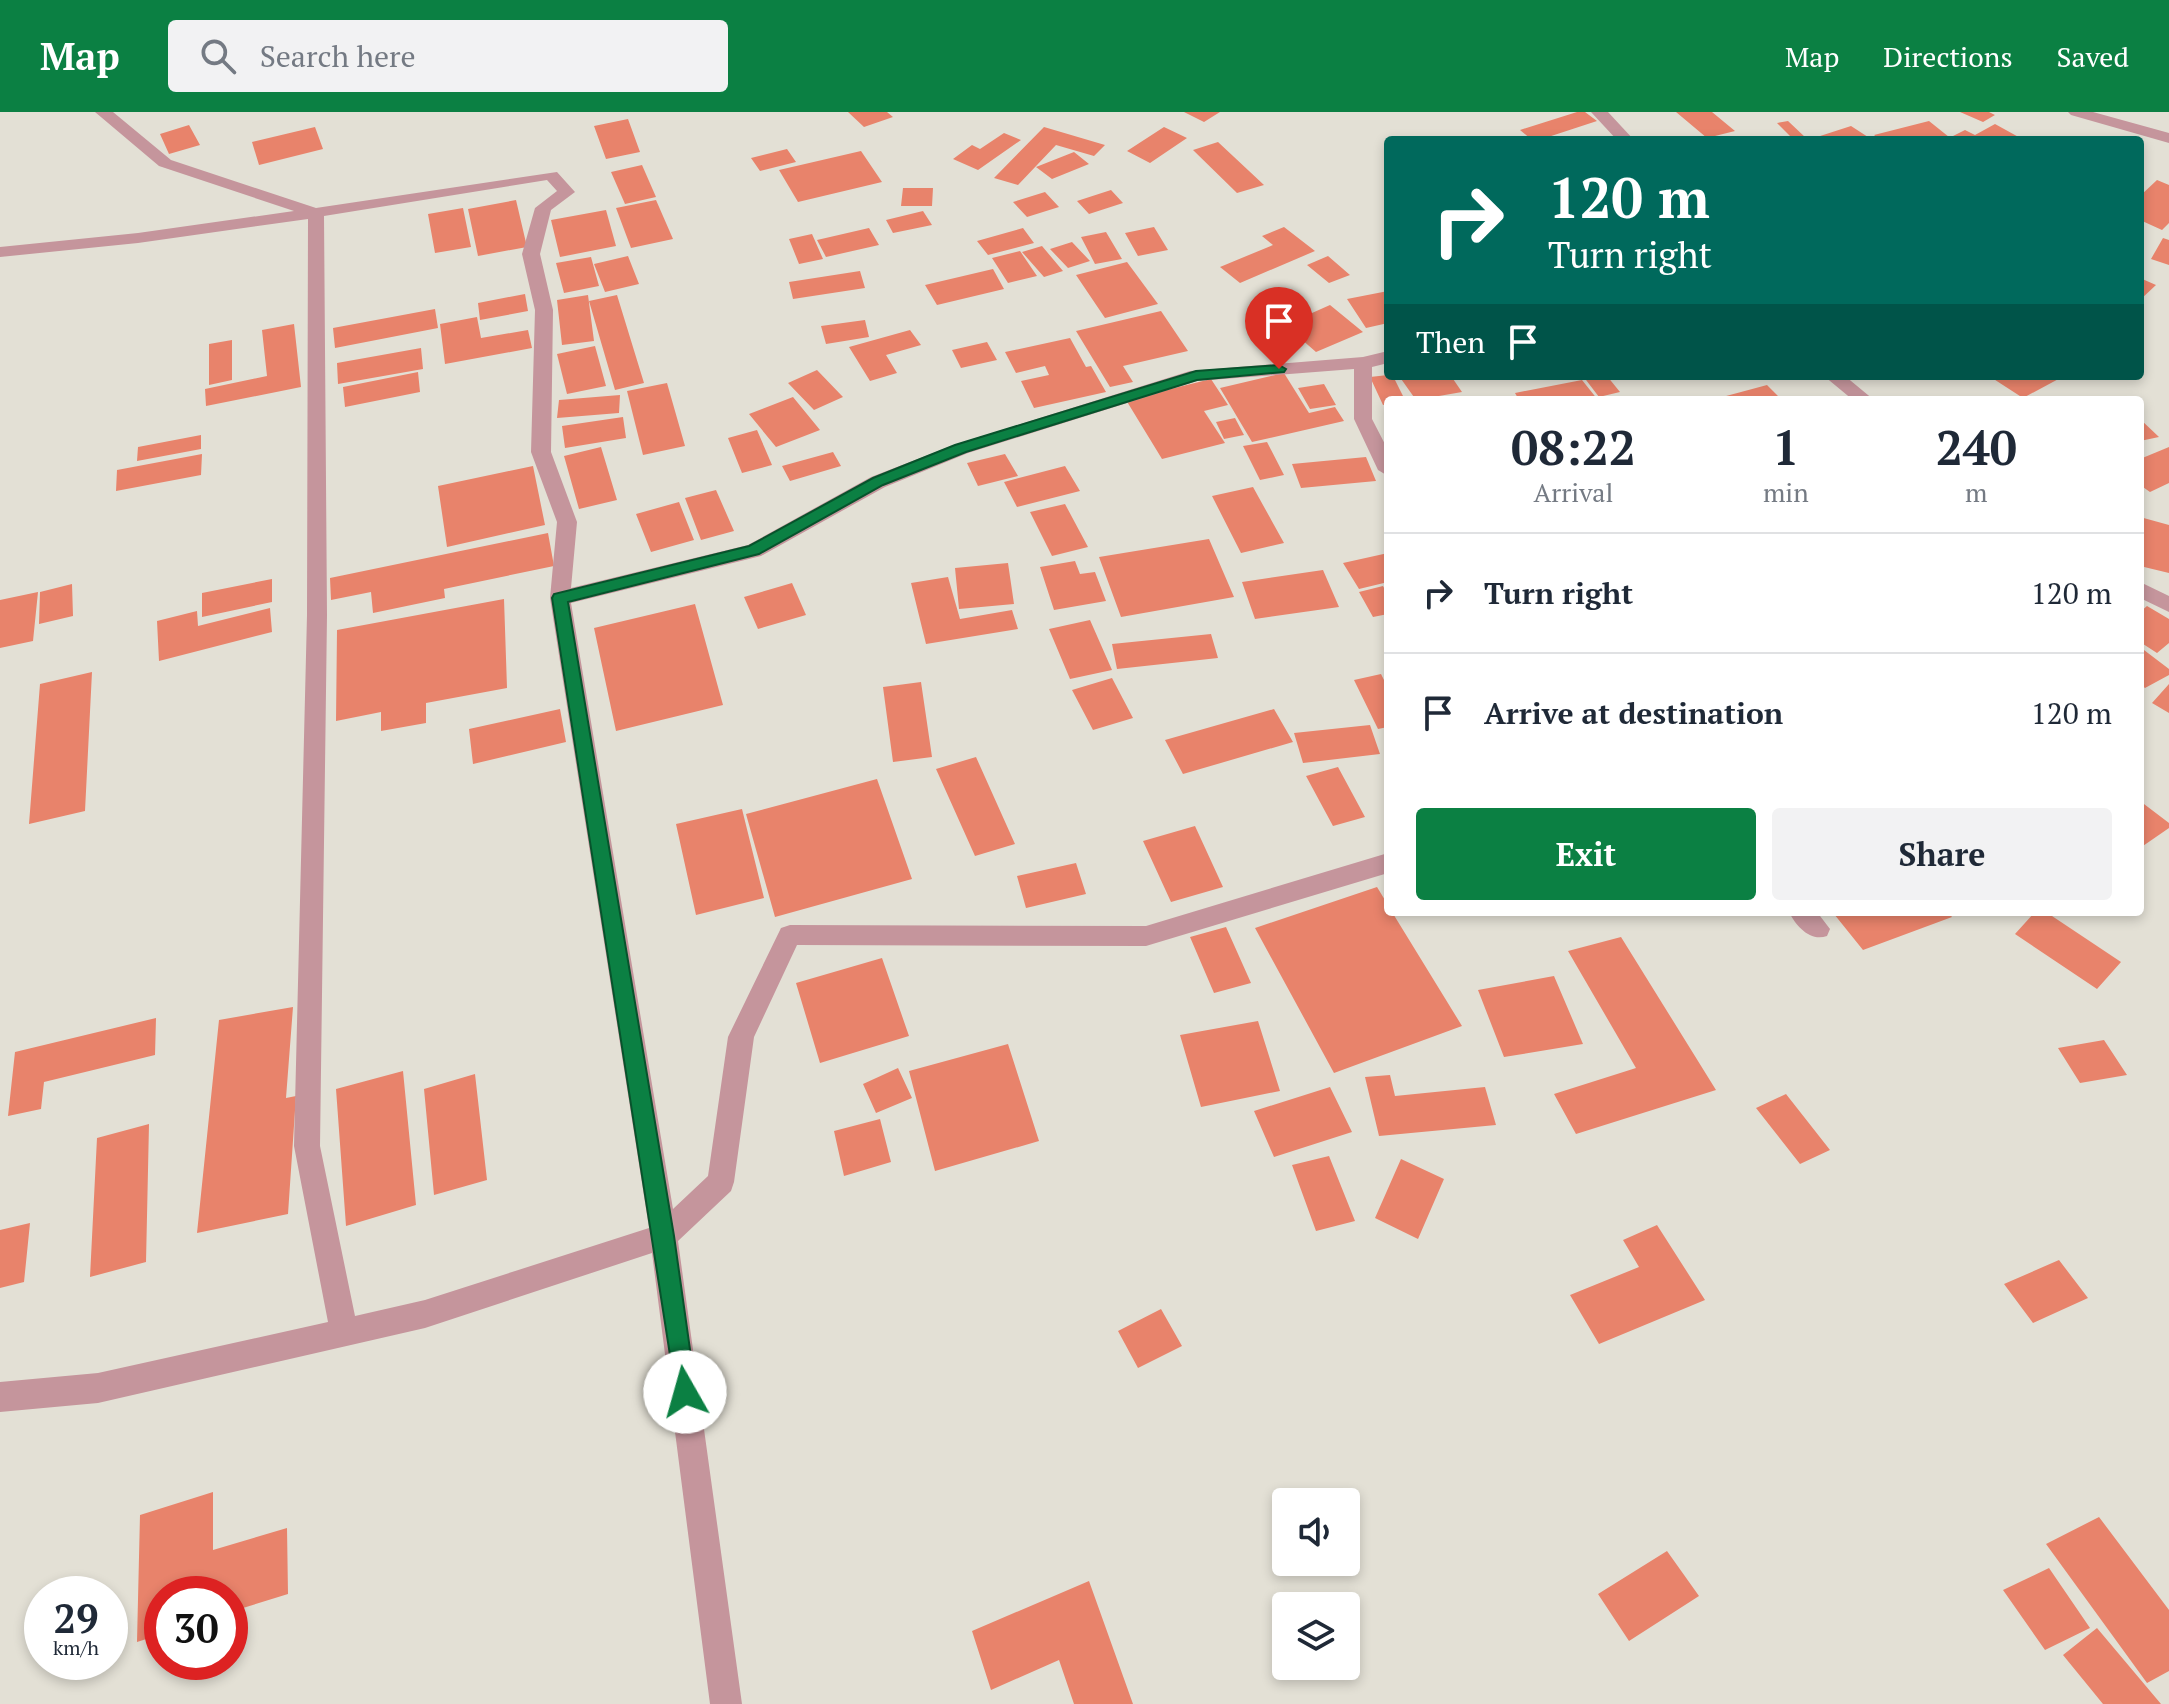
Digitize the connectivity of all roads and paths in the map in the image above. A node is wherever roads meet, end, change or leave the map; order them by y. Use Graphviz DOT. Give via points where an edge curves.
graph roads {
  1 [pos="103,112"];
  2 [pos="1599,112"];
  3 [pos="2076,112"];
  4 [pos="1622,136"];
  5 [pos="2169,138"];
  6 [pos="316,213"];
  7 [pos="0,252"];
  8 [pos="1384,358"];
  9 [pos="1363,363"];
  10 [pos="1838,380"];
  11 [pos="1860,396"];
  12 [pos="1384,462"];
  13 [pos="2144,591"];
  14 [pos="560,598"];
  15 [pos="2169,605"];
  16 [pos="1384,864"];
  17 [pos="664,1236"];
  18 [pos="344,1332"];
  19 [pos="0,1397"];
  20 [pos="726,1704"];
  1 -- 6 [label="street" via="165,163"];
  2 -- 4 [label="street"];
  3 -- 5 [label="street"];
  6 -- 7 [label="street"];
  6 -- 14 [label="street" via="551,175 567,192 543,208 531,254 544,310 541,452 567,522"];
  6 -- 18 [label="street" via="317,615 307,1146"];
  8 -- 9 [label="street"];
  9 -- 12 [label="street" via="1363,419"];
  9 -- 14 [label="street" via="1196,375 947,454 878,482 754,551"];
  10 -- 11 [label="street"];
  13 -- 15 [label="street"];
  14 -- 17 [label="street"];
  16 -- 17 [label="street" via="1146,936 790,935 741,1037 721,1182"];
  17 -- 18 [label="street" via="425,1314"];
  17 -- 20 [label="street"];
  18 -- 19 [label="street" via="98,1388"];
}
